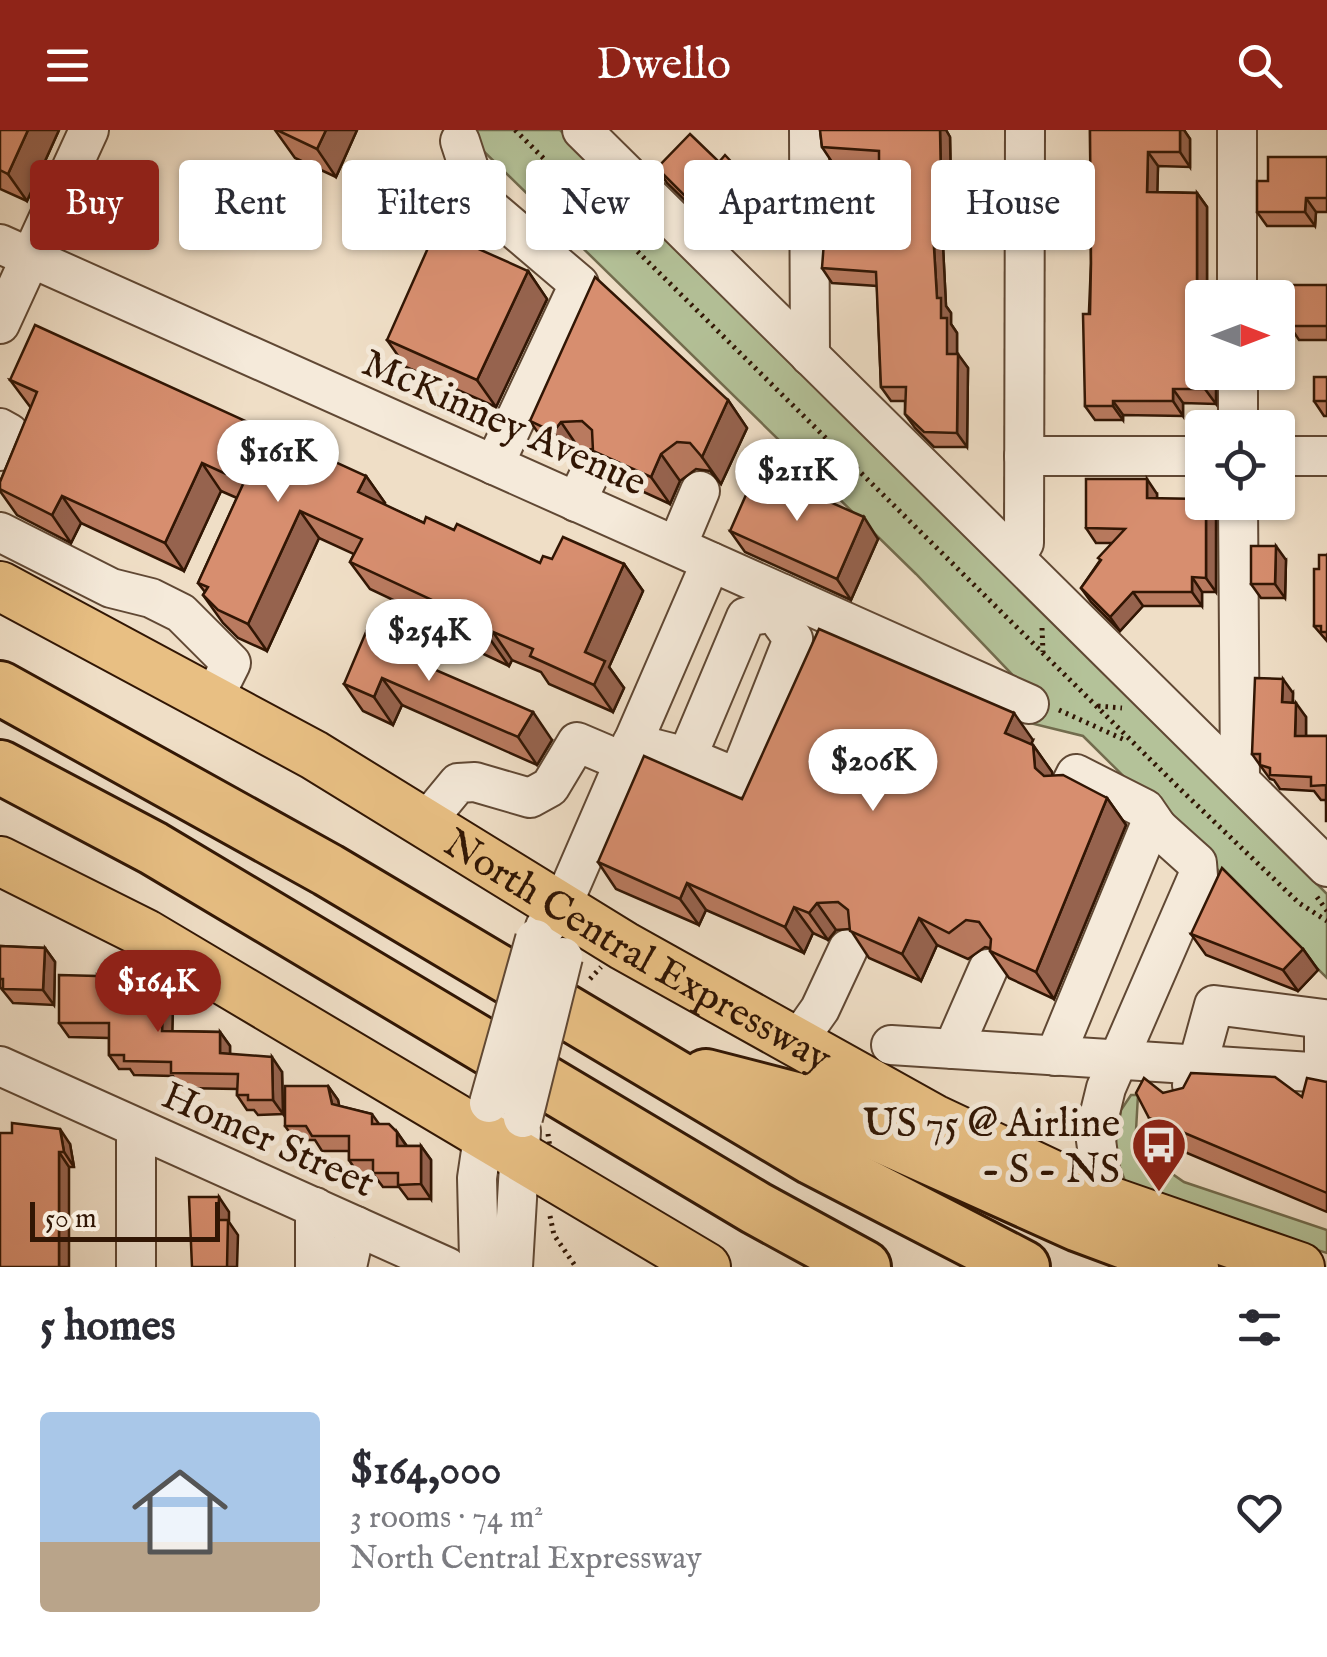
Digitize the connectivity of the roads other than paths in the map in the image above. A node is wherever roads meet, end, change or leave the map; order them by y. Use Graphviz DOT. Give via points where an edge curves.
graph roads {
  1 [pos="89,130"];
  2 [pos="582,130"];
  3 [pos="809,130"];
  4 [pos="1024,130"];
  5 [pos="1237,130"];
  6 [pos="460,141"];
  7 [pos="15,251"];
  8 [pos="1238,280"];
  9 [pos="0,324"];
  10 [pos="810,356"];
  11 [pos="0,428"];
  12 [pos="0,451"];
  13 [pos="1024,456"];
  14 [pos="1185,456"];
  15 [pos="1295,456"];
  16 [pos="1327,456"];
  17 [pos="494,465"];
  18 [pos="700,490"];
  19 [pos="1238,520"];
  20 [pos="0,532"];
  21 [pos="1024,543"];
  22 [pos="677,546"];
  23 [pos="711,562"];
  24 [pos="0,586"];
  25 [pos="779,603"];
  26 [pos="0,688"];
  27 [pos="213,699"];
  28 [pos="1042,706"];
  29 [pos="628,753"];
  30 [pos="687,757"];
  31 [pos="0,767"];
  32 [pos="1240,780"];
  33 [pos="1072,782"];
  34 [pos="425,824"];
  35 [pos="1158,828"];
  36 [pos="0,860"];
  37 [pos="1327,867"];
  38 [pos="553,934"];
  39 [pos="848,949"];
  40 [pos="988,969"];
  41 [pos="796,1043"];
  42 [pos="890,1045"];
  43 [pos="953,1049"];
  44 [pos="1055,1056"];
  45 [pos="1118,1058"];
  46 [pos="648,1061"];
  47 [pos="0,1066"];
  48 [pos="1326,1073"];
  49 [pos="1194,1082"];
  50 [pos="136,1128"];
  51 [pos="503,1128"];
  52 [pos="1094,1134"];
  53 [pos="1044,1174"];
  54 [pos="1104,1199"];
  55 [pos="315,1208"];
  56 [pos="356,1226"];
  57 [pos="438,1265"];
  58 [pos="697,1265"];
  59 [pos="136,1267"];
  60 [pos="315,1267"];
  61 [pos="347,1267"];
  62 [pos="484,1267"];
  63 [pos="513,1267"];
  64 [pos="864,1267"];
  65 [pos="1023,1267"];
  66 [pos="1192,1267"];
  67 [pos="1300,1267"];
  1 -- 7 [label="street"];
  2 -- 10 [label="street"];
  3 -- 10 [label="street"];
  4 -- 13 [label="street"];
  5 -- 8 [label="street"];
  6 -- 17 [label="street" via="480,198 579,284"];
  7 -- 9 [label="street"];
  7 -- 17 [label="street, McKinney Avenue"];
  10 -- 32 [label="street"];
  11 -- 12 [label="street" via="9,432"];
  13 -- 14 [label="street"];
  13 -- 21 [label="street"];
  15 -- 16 [label="street"];
  17 -- 22 [label="street, McKinney Avenue" via="584,485"];
  18 -- 22 [label="street"];
  19 -- 32 [label="street"];
  20 -- 27 [label="street" via="111,588 181,613 230,664"];
  22 -- 23 [label="street, McKinney Avenue"];
  23 -- 25 [label="street, McKinney Avenue"];
  23 -- 29 [label="street"];
  24 -- 27 [label="main road, North Central Expressway"];
  25 -- 28 [label="street, McKinney Avenue" via="949,686"];
  25 -- 30 [label="street" via="746,617"];
  25 -- 30 [label="street" via="793,639 738,778"];
  26 -- 46 [label="highway" via="328,870"];
  27 -- 34 [label="main road, North Central Expressway"];
  29 -- 30 [label="street"];
  29 -- 34 [label="street" via="577,742 550,787 530,798 458,783"];
  29 -- 38 [label="street"];
  31 -- 64 [label="highway" via="169,858"];
  32 -- 37 [label="street"];
  33 -- 35 [label="street" via="1076,774 1146,809"];
  34 -- 38 [label="main road, North Central Expressway"];
  35 -- 44 [label="street" via="1148,830"];
  35 -- 45 [label="street" via="1197,863 1198,876"];
  36 -- 51 [label="main road"];
  38 -- 41 [label="main road, North Central Expressway"];
  38 -- 51 [label="street, bridge"];
  39 -- 41 [label="street"];
  40 -- 43 [label="street"];
  41 -- 53 [label="main road, North Central Expressway"];
  42 -- 43 [label="street"];
  43 -- 44 [label="street"];
  44 -- 45 [label="street"];
  45 -- 49 [label="street"];
  45 -- 52 [label="street"];
  46 -- 65 [label="highway" via="866,1189"];
  46 -- 66 [label="highway" via="803,1101 1079,1225"];
  47 -- 50 [label="street, Homer Street"];
  48 -- 49 [label="street" via="1260,1086"];
  48 -- 49 [label="street" via="1324,1019 1214,1005"];
  50 -- 55 [label="street, Homer Street"];
  50 -- 59 [label="street"];
  51 -- 58 [label="main road"];
  51 -- 62 [label="street" via="477,1178 478,1260"];
  51 -- 63 [label="street"];
  52 -- 53 [label="street"];
  52 -- 54 [label="street"];
  53 -- 54 [label="main road, North Central Expressway"];
  54 -- 67 [label="main road, North Central Expressway"];
  55 -- 56 [label="street, Homer Street"];
  55 -- 60 [label="street"];
  56 -- 57 [label="street, Homer Street"];
  56 -- 61 [label="street"];
}
